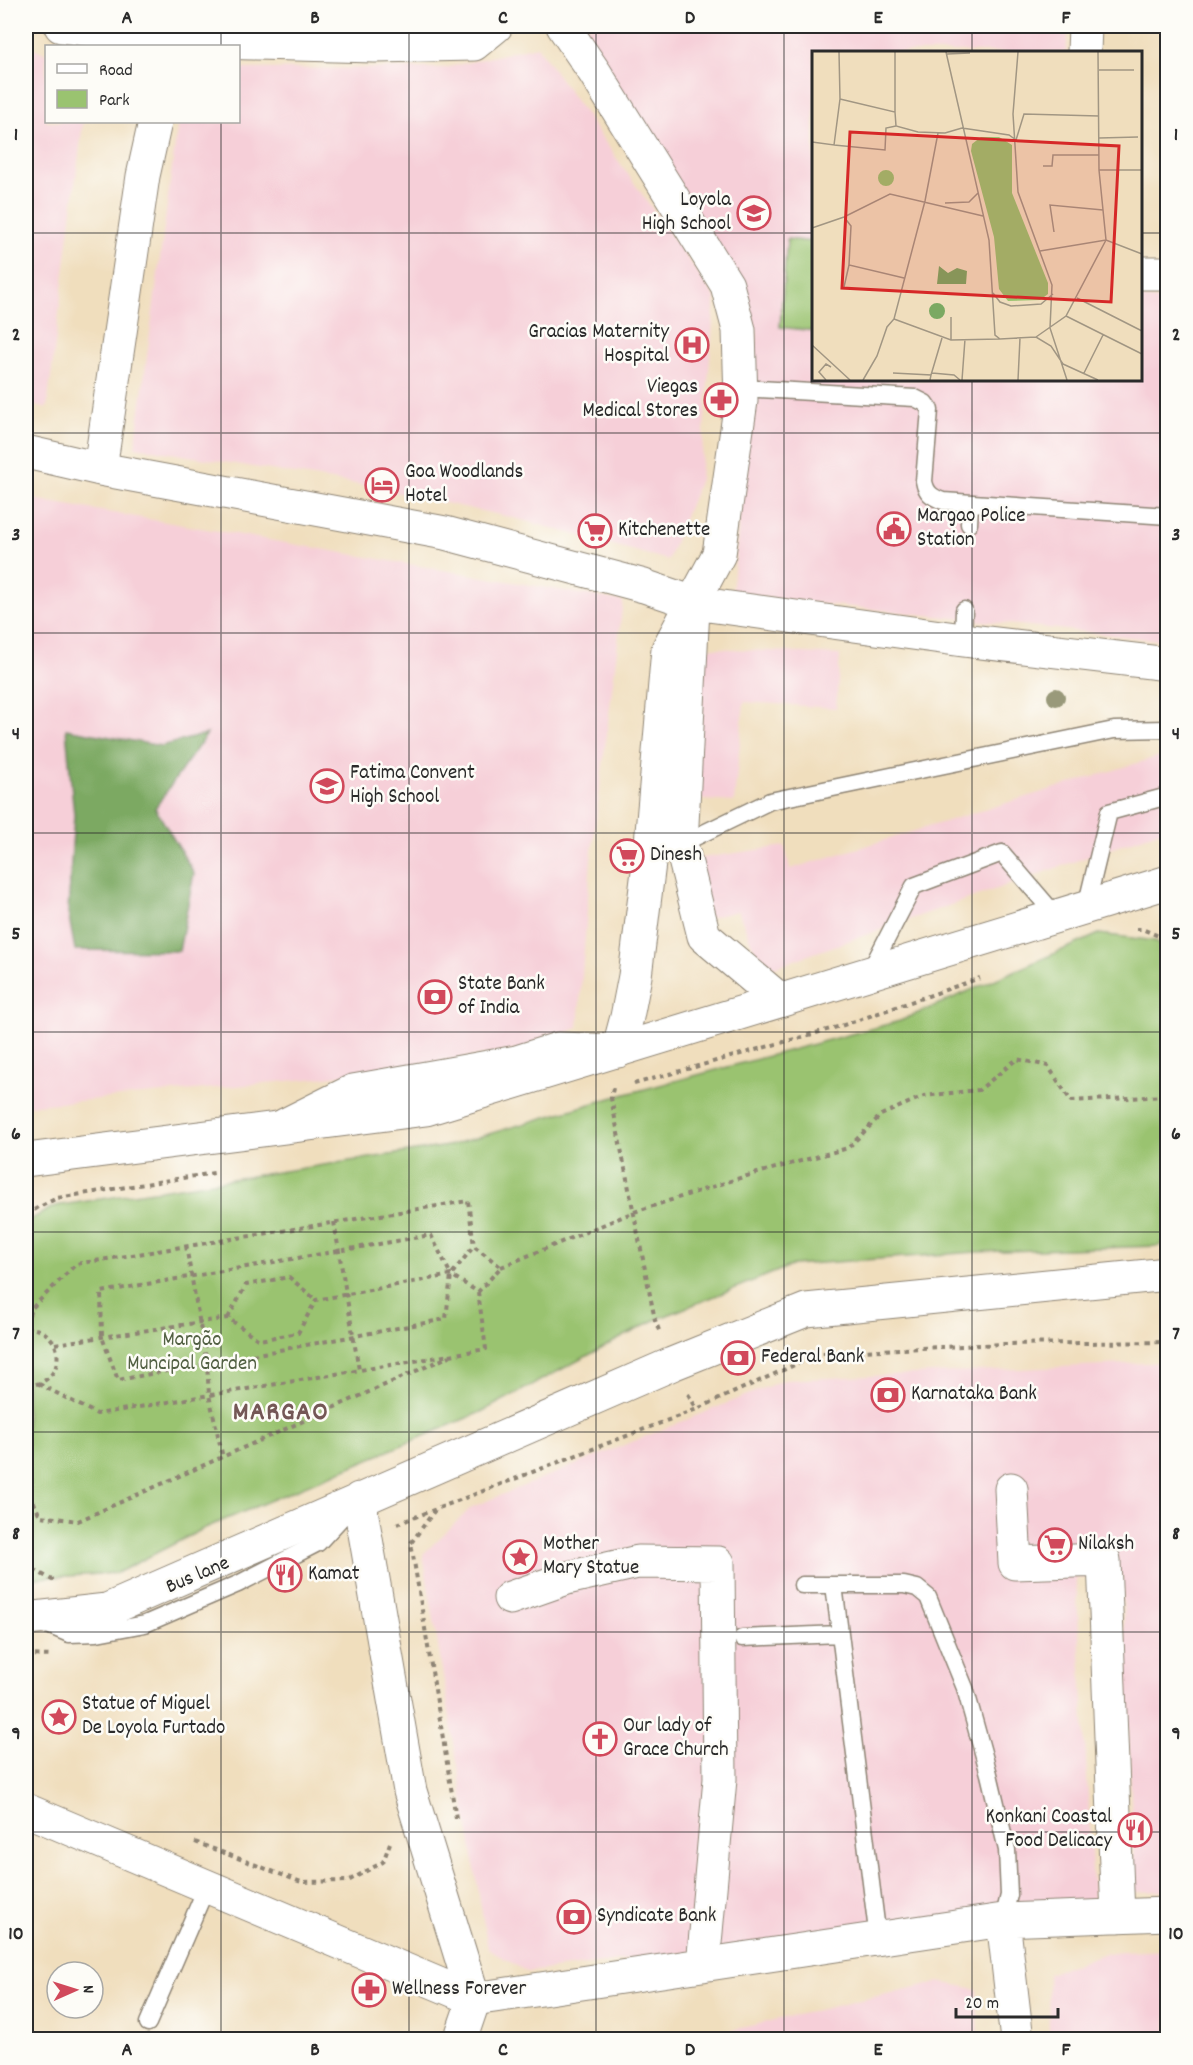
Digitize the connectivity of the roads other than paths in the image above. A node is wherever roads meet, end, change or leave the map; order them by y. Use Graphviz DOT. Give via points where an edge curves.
graph roads {
  1 [pos="61,26"];
  2 [pos="496,26"];
  3 [pos="563,26"];
  4 [pos="1085,26"];
  5 [pos="172,44"];
  6 [pos="1084,51"];
  7 [pos="154,123"];
  8 [pos="1142,273"];
  9 [pos="1167,273"];
  10 [pos="741,388"];
  11 [pos="26,452"];
  12 [pos="100,469"];
  13 [pos="970,503"];
  14 [pos="1167,516"];
  15 [pos="969,524"];
  16 [pos="694,603"];
  17 [pos="1167,664"];
  18 [pos="1167,729"];
  19 [pos="1167,796"];
  20 [pos="681,844"];
  21 [pos="650,855"];
  22 [pos="1160,891"];
  23 [pos="1071,912"];
  24 [pos="868,974"];
  25 [pos="780,1000"];
  26 [pos="618,1051"];
  27 [pos="26,1160"];
  28 [pos="1167,1274"];
  29 [pos="1011,1489"];
  30 [pos="359,1500"];
  31 [pos="802,1585"];
  32 [pos="834,1585"];
  33 [pos="510,1598"];
  34 [pos="28,1617"];
  35 [pos="840,1634"];
  36 [pos="742,1638"];
  37 [pos="26,1810"];
  38 [pos="207,1886"];
  39 [pos="1167,1914"];
  40 [pos="1118,1916"];
  41 [pos="1003,1920"];
  42 [pos="878,1939"];
  43 [pos="703,1965"];
  44 [pos="474,1999"];
  45 [pos="148,2023"];
  46 [pos="460,2040"];
  47 [pos="1017,2040"];
  1 -- 5 [label="street"];
  2 -- 5 [label="street" via="474,44"];
  3 -- 10 [label="street" via="727,285 739,330"];
  4 -- 6 [label="street"];
  7 -- 12 [label="street"];
  8 -- 9 [label="street"];
  10 -- 13 [label="lane" via="915,398 925,402 930,410 926,490 943,501"];
  10 -- 16 [label="street" via="718,554"];
  11 -- 12 [label="street"];
  12 -- 16 [label="street" via="445,533 645,586"];
  13 -- 14 [label="lane"];
  13 -- 15 [label="lane"];
  16 -- 17 [label="street" via="964,625"];
  16 -- 20 [label="street"];
  16 -- 21 [label="street" via="668,649"];
  18 -- 20 [label="lane" via="1114,730 770,801"];
  19 -- 23 [label="lane" via="1109,812"];
  20 -- 21 [label="lane"];
  20 -- 25 [label="street" via="704,936"];
  21 -- 26 [label="street" via="635,976"];
  22 -- 23 [label="street"];
  23 -- 24 [label="street"];
  23 -- 24 [label="lane" via="1002,853 914,886"];
  24 -- 25 [label="street"];
  25 -- 26 [label="street"];
  26 -- 27 [label="street" via="426,1109"];
  28 -- 30 [label="street" via="806,1310"];
  29 -- 40 [label="street" via="1015,1563 1104,1560"];
  30 -- 34 [label="street" via="107,1610"];
  30 -- 44 [label="street" via="410,1791"];
  31 -- 32 [label="lane"];
  32 -- 35 [label="lane"];
  32 -- 41 [label="lane" via="904,1585 917,1588 928,1597 965,1688 1008,1850 1009,1894"];
  33 -- 43 [label="street" via="567,1578 638,1562 718,1563 720,1779"];
  35 -- 36 [label="lane"];
  35 -- 42 [label="lane"];
  37 -- 38 [label="street"];
  38 -- 44 [label="street"];
  38 -- 45 [label="lane"];
  39 -- 40 [label="street"];
  40 -- 41 [label="street"];
  41 -- 42 [label="street"];
  41 -- 47 [label="street"];
  42 -- 43 [label="street"];
  43 -- 44 [label="street"];
  44 -- 46 [label="street"];
}
